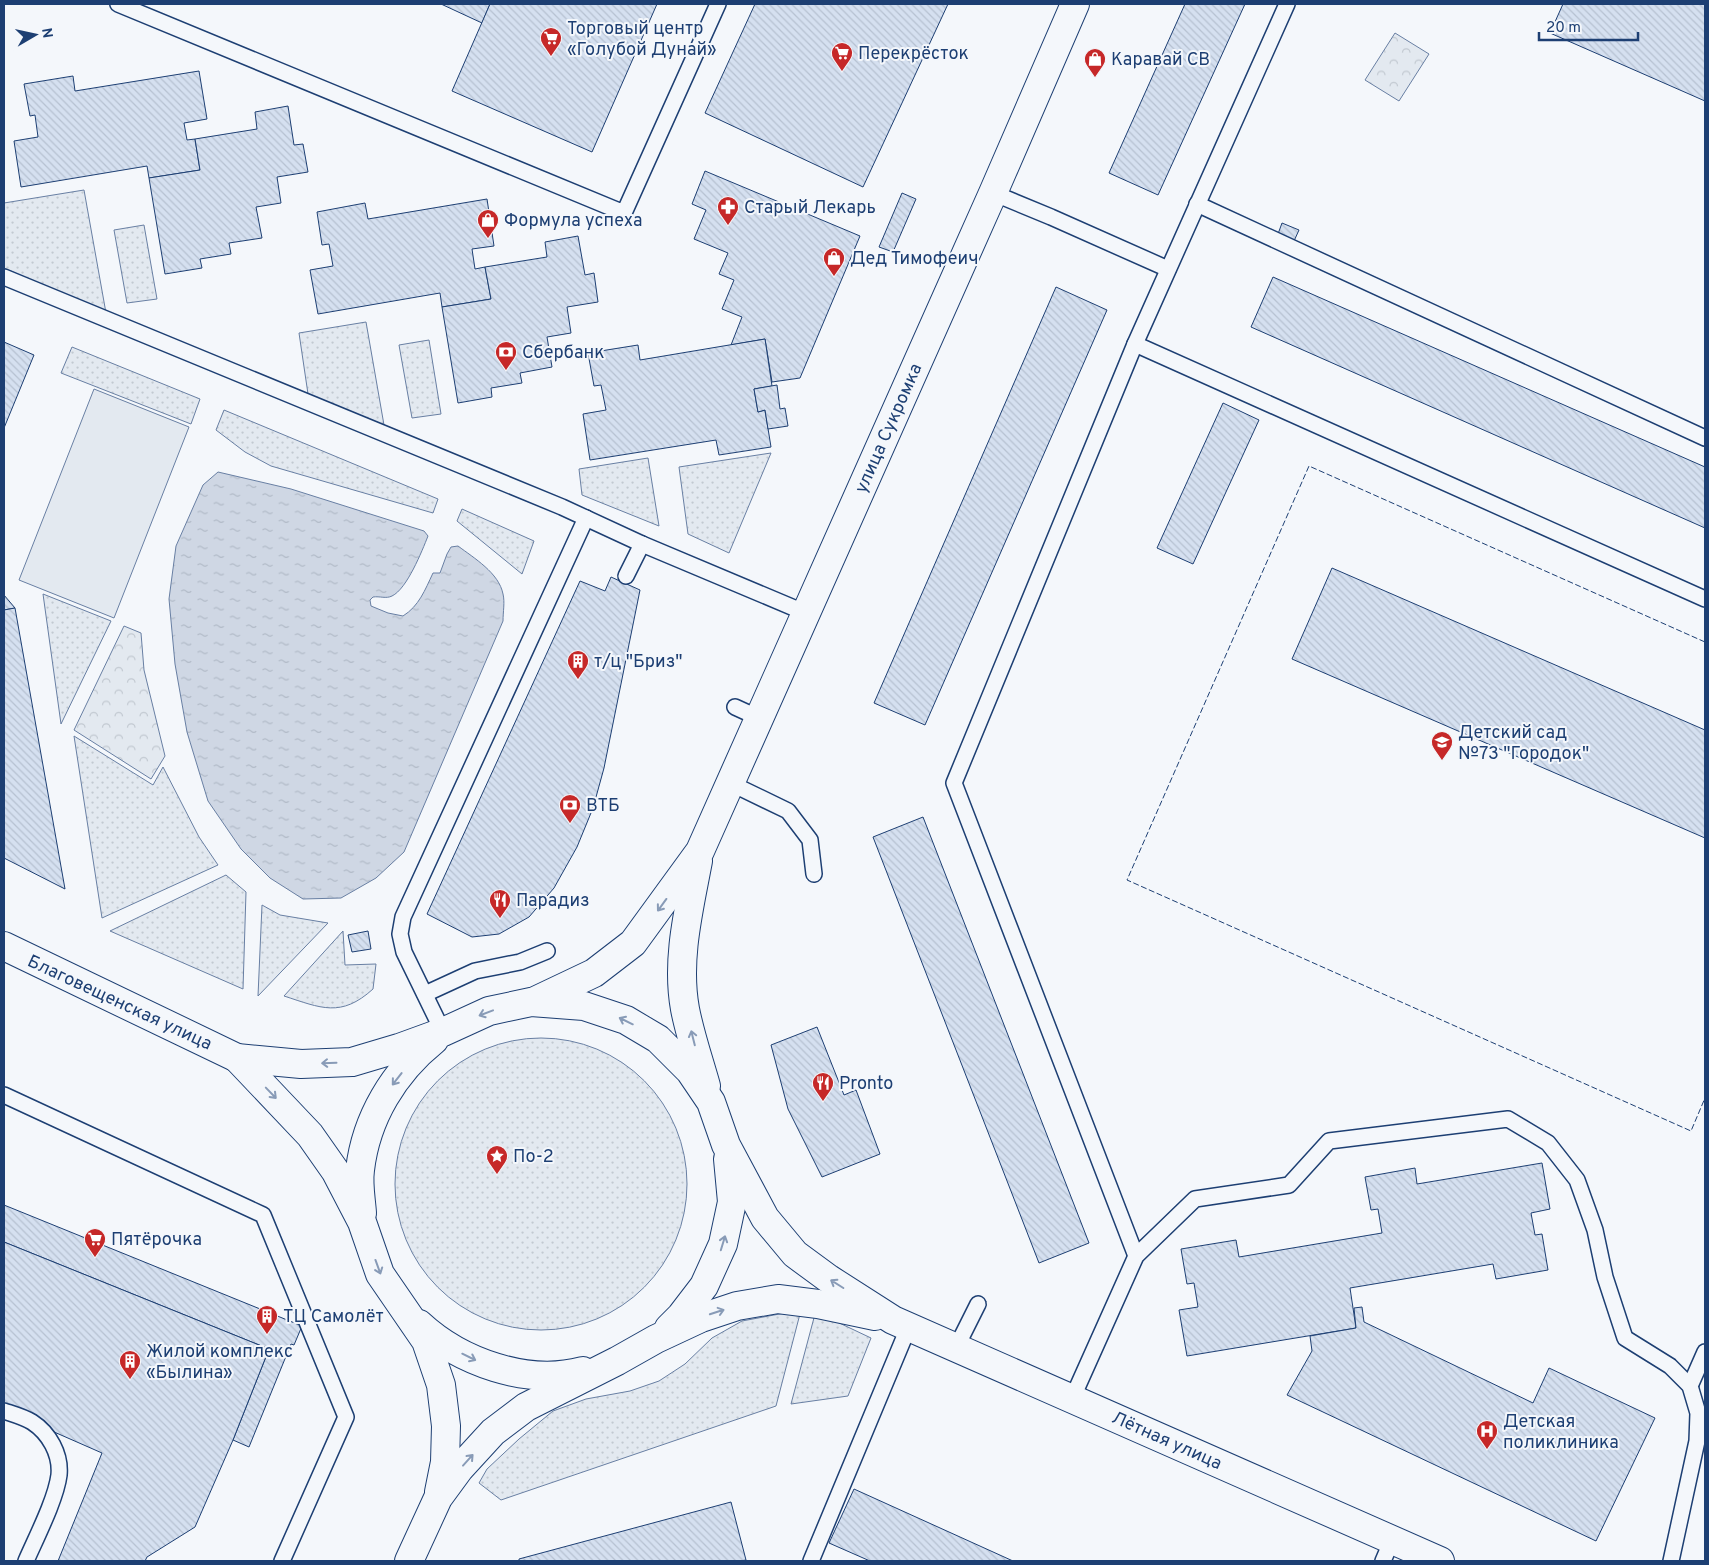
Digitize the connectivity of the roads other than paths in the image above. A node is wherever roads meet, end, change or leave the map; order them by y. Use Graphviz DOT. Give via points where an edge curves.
graph roads {
  1 [pos="118,4"];
  2 [pos="718,4"];
  3 [pos="1074,4"];
  4 [pos="1287,4"];
  5 [pos="993,193"];
  6 [pos="1197,204"];
  7 [pos="1168,269"];
  8 [pos="4,277"];
  9 [pos="1135,344"];
  10 [pos="1705,438"];
  11 [pos="586,518"];
  12 [pos="642,544"];
  13 [pos="626,576"];
  14 [pos="1705,599"];
  15 [pos="806,613"];
  16 [pos="730,783"];
  17 [pos="700,851"];
  18 [pos="814,874"];
  19 [pos="4,946"];
  20 [pos="547,951"];
  21 [pos="425,994"];
  22 [pos="531,1002"];
  23 [pos="443,1032"];
  24 [pos="237,1058"];
  25 [pos="4,1095"];
  26 [pos="711,1102"];
  27 [pos="726,1145"];
  28 [pos="362,1222"];
  29 [pos="1136,1256"];
  30 [pos="978,1304"];
  31 [pos="402,1308"];
  32 [pos="901,1323"];
  33 [pos="656,1339"];
  34 [pos="956,1348"];
  35 [pos="1705,1352"];
  36 [pos="617,1361"];
  37 [pos="1690,1386"];
  38 [pos="1072,1399"];
  39 [pos="4,1411"];
  40 [pos="1701,1443"];
  41 [pos="438,1498"];
  42 [pos="1387,1550"];
  43 [pos="26,1561"];
  44 [pos="282,1561"];
  45 [pos="409,1561"];
  46 [pos="811,1561"];
  47 [pos="1440,1561"];
  48 [pos="1671,1561"];
  1 -- 2 [label="lane" via="624,213"];
  3 -- 5 [label="main road, улица Сукромка"];
  4 -- 6 [label="lane"];
  5 -- 7 [label="lane"];
  5 -- 15 [label="main road, улица Сукромка"];
  6 -- 7 [label="lane"];
  6 -- 10 [label="lane"];
  7 -- 9 [label="lane"];
  8 -- 11 [label="lane"];
  9 -- 14 [label="lane"];
  9 -- 29 [label="lane" via="954,783"];
  11 -- 12 [label="lane"];
  11 -- 21 [label="lane" via="403,918 400,934 404,952"];
  12 -- 13 [label="lane"];
  12 -- 15 [label="lane"];
  15 -- 16 [label="main road, улица Сукромка" via="747,713"];
  16 -- 17 [label="main road, улица Сукромка"];
  16 -- 18 [label="lane" via="788,812 810,840"];
  17 -- 22 [label="main road, улица Сукромка, one-way" via="633,943 594,973"];
  26 -- 17 [label="main road, улица Сукромка, one-way" via="685,1008 682,962"];
  19 -- 24 [label="main road, Благовещенская улица"];
  20 -- 21 [label="lane" via="520,962 475,971"];
  21 -- 23 [label="lane"];
  22 -- 23 [label="main road, one-way" via="489,1011"];
  26 -- 22 [label="main road, one-way" via="690,1071 658,1039 626,1020 584,1006"];
  23 -- 24 [label="main road, one-way" via="352,1062 301,1064"];
  23 -- 28 [label="main road, one-way" via="415,1055 386,1093 370,1127 360,1171"];
  24 -- 28 [label="main road, one-way" via="310,1135 336,1172"];
  25 -- 44 [label="lane" via="263,1215 346,1417"];
  26 -- 27 [label="main road"];
  32 -- 27 [label="main road, one-way" via="828,1279 795,1254 765,1218"];
  33 -- 27 [label="main road, one-way" via="682,1316 704,1286 723,1244 732,1202"];
  28 -- 31 [label="main road, one-way" via="380,1274"];
  29 -- 37 [label="lane" via="1196,1199 1289,1185 1329,1141 1508,1118 1548,1143 1577,1180 1595,1230 1605,1277 1625,1338 1670,1366"];
  29 -- 38 [label="lane"];
  30 -- 34 [label="lane"];
  31 -- 36 [label="main road, one-way" via="434,1338 471,1360 509,1372 540,1375 576,1373"];
  31 -- 41 [label="main road" via="426,1341 441,1385 446,1426 445,1462"];
  33 -- 32 [label="main road, one-way" via="737,1306 778,1299 818,1304"];
  32 -- 34 [label="main road, Лётная улица"];
  32 -- 46 [label="lane"];
  33 -- 36 [label="main road"];
  34 -- 38 [label="main road, Лётная улица"];
  35 -- 37 [label="lane"];
  41 -- 36 [label="main road, one-way" via="493,1432 526,1407"];
  37 -- 40 [label="lane" via="1698,1413"];
  38 -- 42 [label="main road, Лётная улица"];
  39 -- 43 [label="lane" via="32,1422 48,1435 58,1457 59,1474 54,1494"];
  40 -- 48 [label="lane"];
  41 -- 45 [label="main road"];
  42 -- 47 [label="main road, Лётная улица"];
}
